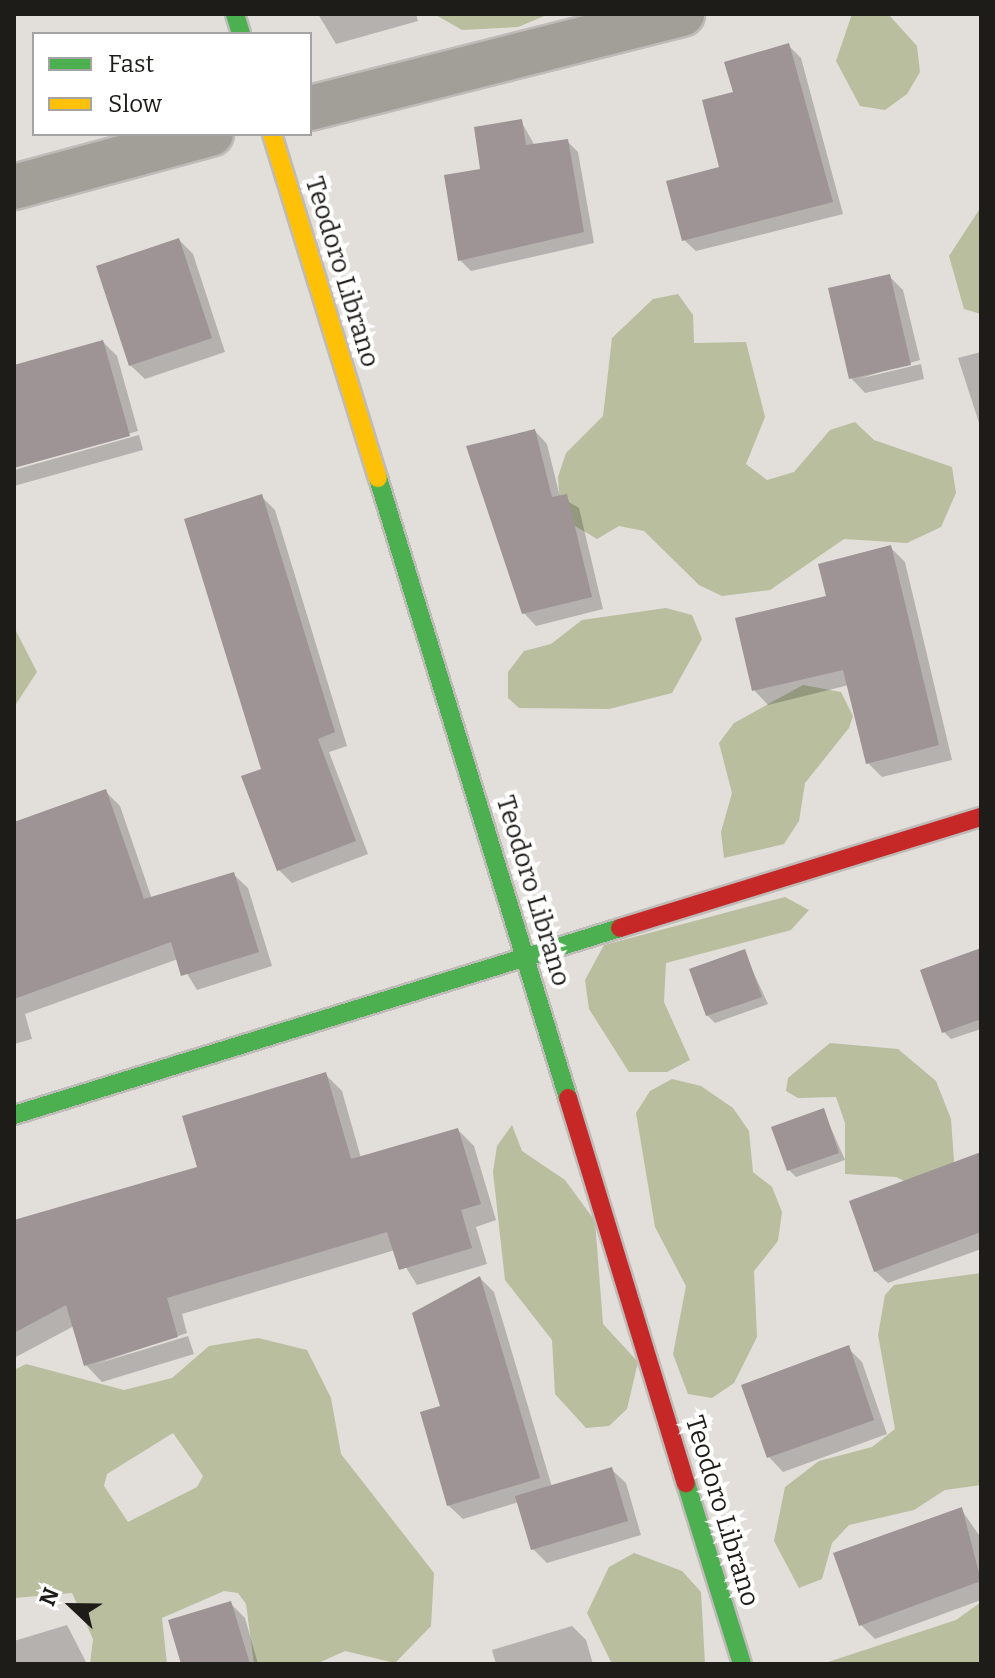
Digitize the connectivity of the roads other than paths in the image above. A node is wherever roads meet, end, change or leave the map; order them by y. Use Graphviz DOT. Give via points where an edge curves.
graph roads {
  1 [pos="682,14"];
  2 [pos="312,107"];
  3 [pos="204,136"];
  4 [pos="273,136"];
  5 [pos="14,187"];
  6 [pos="981,817"];
  7 [pos="526,957"];
  8 [pos="14,1115"];
  9 [pos="742,1664"];
  1 -- 2 [label="street"];
  3 -- 5 [label="street"];
  4 -- 7 [label="main road, Teodoro Librano"];
  6 -- 7 [label="main road"];
  7 -- 8 [label="main road"];
  7 -- 9 [label="main road, Teodoro Librano"];
}
